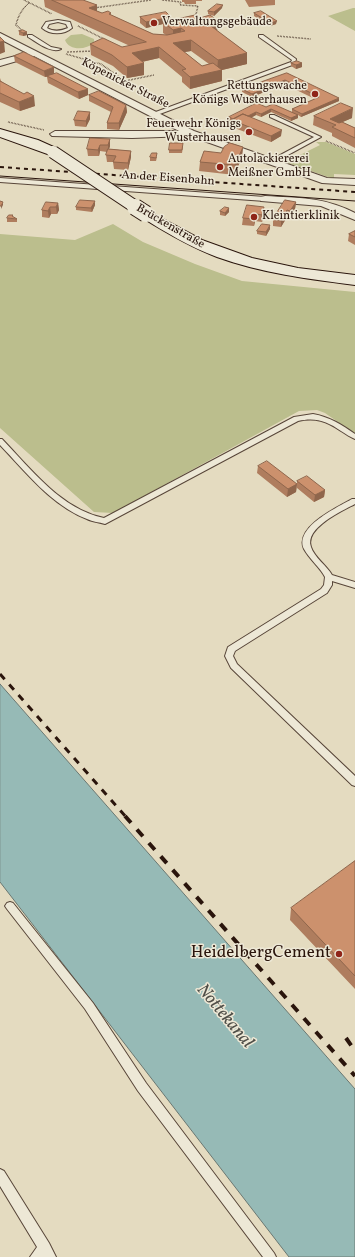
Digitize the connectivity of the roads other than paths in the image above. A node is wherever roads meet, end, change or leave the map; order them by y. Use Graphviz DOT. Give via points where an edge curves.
graph roads {
  1 [pos="48,30"];
  2 [pos="29,34"];
  3 [pos="0,36"];
  4 [pos="261,36"];
  5 [pos="59,49"];
  6 [pos="34,54"];
  7 [pos="0,62"];
  8 [pos="155,114"];
  9 [pos="272,116"];
  10 [pos="4,128"];
  11 [pos="191,132"];
  12 [pos="55,134"];
  13 [pos="273,161"];
  14 [pos="0,180"];
  15 [pos="355,182"];
  16 [pos="265,199"];
  17 [pos="355,217"];
  18 [pos="355,280"];
  19 [pos="355,437"];
  20 [pos="0,441"];
  21 [pos="355,501"];
  22 [pos="329,577"];
  23 [pos="355,585"];
  24 [pos="355,782"];
  25 [pos="10,906"];
  26 [pos="0,1175"];
  27 [pos="48,1252"];
  28 [pos="36,1257"];
  29 [pos="270,1257"];
  1 -- 1 [label="lane" via="63,31 71,26 62,21 51,22 44,26"];
  2 -- 5 [label="lane" via="50,48"];
  3 -- 6 [label="street, Köpenicker Straße"];
  4 -- 8 [label="lane" via="294,60 293,62"];
  6 -- 7 [label="street"];
  6 -- 8 [label="street, Köpenicker Straße"];
  8 -- 11 [label="street, Köpenicker Straße"];
  9 -- 13 [label="lane" via="318,137"];
  10 -- 18 [label="main road, Brückenstraße, bridge" via="70,162 191,242 224,255 282,270"];
  11 -- 12 [label="street" via="125,135"];
  11 -- 13 [label="street, Köpenicker Straße"];
  13 -- 15 [label="street, Köpenicker Straße" via="326,180"];
  14 -- 16 [label="lane, An der Eisenbahn"];
  16 -- 17 [label="street, An der Eisenbahn" via="322,203"];
  19 -- 20 [label="lane" via="328,419 316,416 296,420 105,521 92,520 65,506"];
  21 -- 22 [label="lane" via="319,523 310,530 306,539 307,548 326,569"];
  22 -- 23 [label="lane"];
  22 -- 24 [label="lane" via="324,591 231,649 228,656 234,666"];
  25 -- 29 [label="lane" via="89,1006 142,1087"];
  26 -- 27 [label="lane"];
  27 -- 28 [label="lane"];
}
